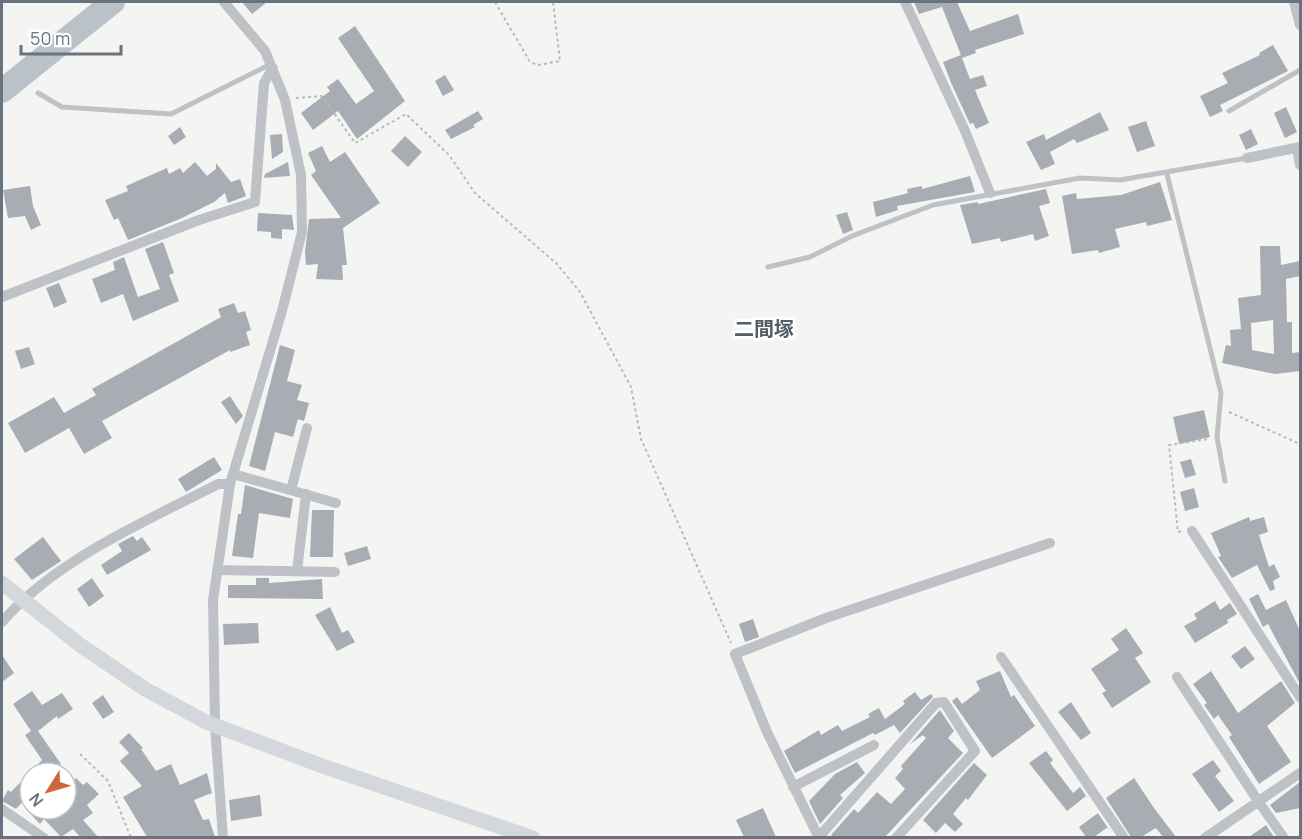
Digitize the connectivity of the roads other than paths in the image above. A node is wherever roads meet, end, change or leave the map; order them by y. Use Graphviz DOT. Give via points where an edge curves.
graph roads {
  1 [pos="224,2"];
  2 [pos="905,2"];
  3 [pos="1294,2"];
  4 [pos="1300,25"];
  5 [pos="272,66"];
  6 [pos="1300,70"];
  7 [pos="38,93"];
  8 [pos="1229,111"];
  9 [pos="1299,147"];
  10 [pos="1246,158"];
  11 [pos="1300,165"];
  12 [pos="1167,174"];
  13 [pos="990,194"];
  14 [pos="768,267"];
  15 [pos="2,297"];
  16 [pos="307,428"];
  17 [pos="232,479"];
  18 [pos="1225,481"];
  19 [pos="291,490"];
  20 [pos="306,494"];
  21 [pos="336,503"];
  22 [pos="1192,531"];
  23 [pos="1050,543"];
  24 [pos="218,570"];
  25 [pos="297,572"];
  26 [pos="335,572"];
  27 [pos="2,583"];
  28 [pos="21,599"];
  29 [pos="2,622"];
  30 [pos="1001,657"];
  31 [pos="1177,677"];
  32 [pos="1300,697"];
  33 [pos="216,725"];
  34 [pos="874,745"];
  35 [pos="1300,773"];
  36 [pos="793,787"];
  37 [pos="1258,801"];
  38 [pos="2,809"];
  39 [pos="44,837"];
  40 [pos="223,837"];
  41 [pos="533,837"];
  42 [pos="819,837"];
  43 [pos="896,837"];
  44 [pos="1125,837"];
  45 [pos="1205,837"];
  46 [pos="1284,837"];
  1 -- 5 [label="street" via="254,34"];
  2 -- 13 [label="street" via="965,130"];
  3 -- 4 [label="street"];
  5 -- 7 [label="lane" via="171,114 62,107"];
  5 -- 15 [label="street" via="264,83 255,202"];
  5 -- 17 [label="street" via="285,99 301,175 302,232"];
  6 -- 8 [label="lane"];
  9 -- 10 [label="street"];
  9 -- 11 [label="street"];
  10 -- 12 [label="lane"];
  12 -- 13 [label="lane" via="1120,180 1080,178"];
  12 -- 18 [label="lane" via="1221,393 1217,438"];
  13 -- 14 [label="lane" via="933,205 810,257"];
  16 -- 19 [label="street"];
  17 -- 19 [label="street"];
  17 -- 24 [label="street"];
  17 -- 28 [label="street" via="122,533"];
  19 -- 20 [label="street"];
  20 -- 21 [label="street"];
  20 -- 25 [label="street"];
  22 -- 32 [label="street"];
  23 -- 36 [label="street" via="826,618 735,654"];
  24 -- 25 [label="street"];
  24 -- 33 [label="street" via="213,600"];
  25 -- 26 [label="street"];
  27 -- 28 [label="street"];
  28 -- 29 [label="street"];
  28 -- 33 [label="street" via="146,689"];
  30 -- 44 [label="street"];
  31 -- 37 [label="street"];
  33 -- 40 [label="street"];
  33 -- 41 [label="street" via="325,767"];
  34 -- 36 [label="street"];
  35 -- 37 [label="street"];
  36 -- 42 [label="street"];
  37 -- 45 [label="street"];
  37 -- 46 [label="street"];
  38 -- 39 [label="street"];
  42 -- 43 [label="street" via="936,703 944,702 975,751"];
}
